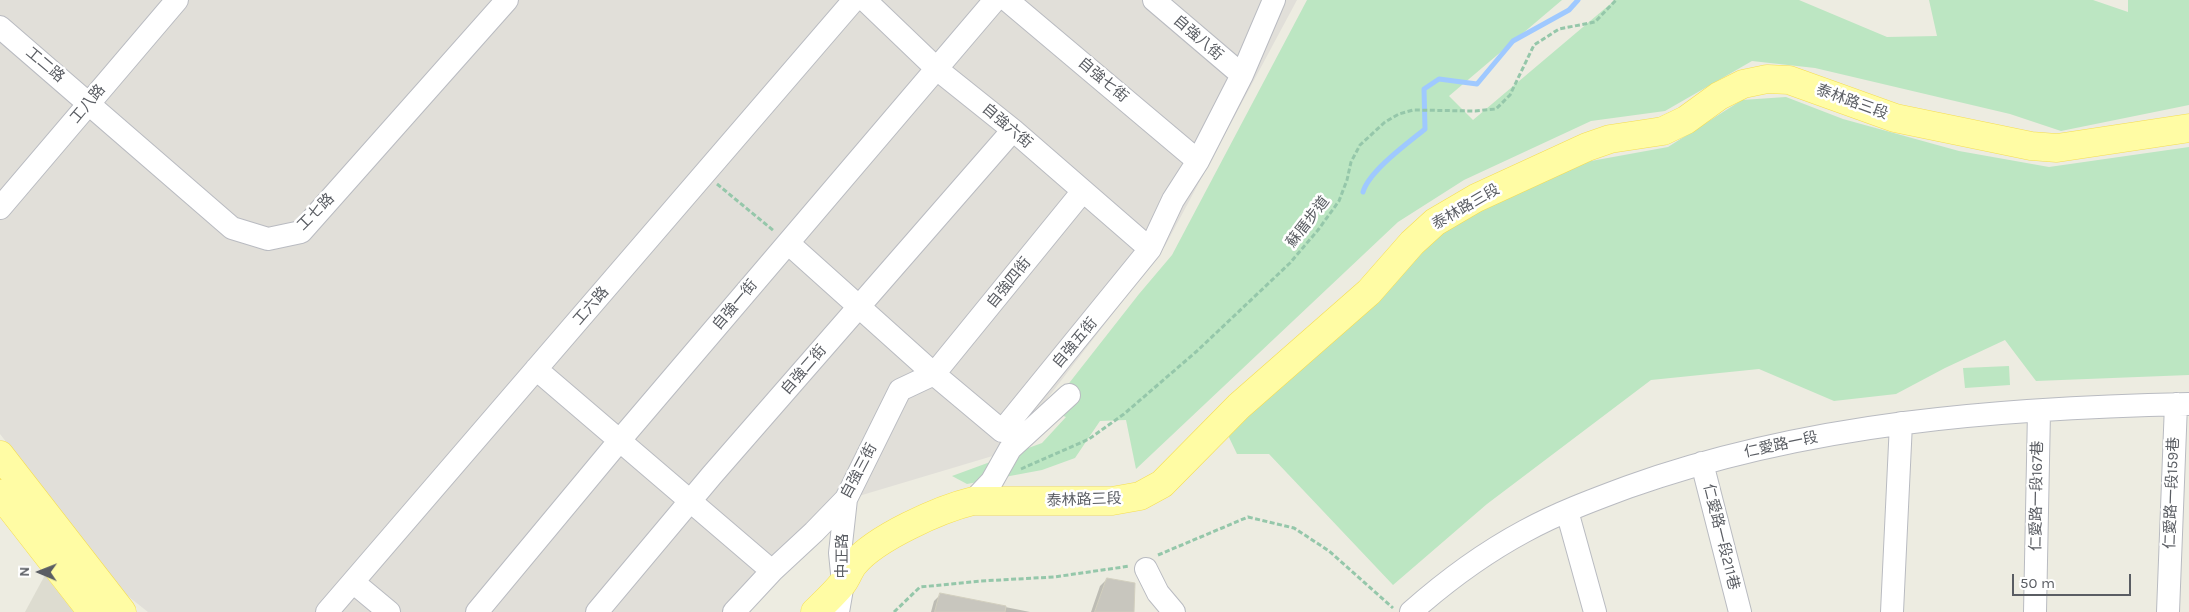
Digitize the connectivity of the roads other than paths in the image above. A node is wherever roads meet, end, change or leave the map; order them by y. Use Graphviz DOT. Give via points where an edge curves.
graph roads {
  1 [pos="177,0"];
  2 [pos="507,0"];
  3 [pos="854,0"];
  4 [pos="865,0"];
  5 [pos="995,0"];
  6 [pos="1007,0"];
  7 [pos="1154,0"];
  8 [pos="1274,0"];
  9 [pos="0,28"];
  10 [pos="938,70"];
  11 [pos="1242,75"];
  12 [pos="89,103"];
  13 [pos="2189,128"];
  14 [pos="1013,130"];
  15 [pos="1198,161"];
  16 [pos="1083,192"];
  17 [pos="0,208"];
  18 [pos="788,243"];
  19 [pos="1150,249"];
  20 [pos="859,307"];
  21 [pos="536,369"];
  22 [pos="934,374"];
  23 [pos="1069,395"];
  24 [pos="2182,410"];
  25 [pos="2039,417"];
  26 [pos="1901,430"];
  27 [pos="620,440"];
  28 [pos="0,455"];
  29 [pos="1703,469"];
  30 [pos="0,494"];
  31 [pos="846,499"];
  32 [pos="690,501"];
  33 [pos="973,501"];
  34 [pos="1569,517"];
  35 [pos="1148,564"];
  36 [pos="772,570"];
  37 [pos="353,582"];
  38 [pos="843,583"];
  39 [pos="100,608"];
  40 [pos="328,612"];
  41 [pos="389,612"];
  42 [pos="477,612"];
  43 [pos="597,612"];
  44 [pos="734,612"];
  45 [pos="815,612"];
  46 [pos="838,612"];
  47 [pos="1174,612"];
  48 [pos="1411,612"];
  49 [pos="1430,612"];
  50 [pos="1595,612"];
  51 [pos="1740,612"];
  52 [pos="1892,612"];
  53 [pos="2036,612"];
  54 [pos="2168,612"];
  1 -- 12 [label="street, 工八路"];
  2 -- 12 [label="street, 工七路" via="301,232 268,239 232,228"];
  3 -- 21 [label="street, 工六路"];
  4 -- 10 [label="street, 自強六街"];
  5 -- 10 [label="street, 自強一街"];
  6 -- 15 [label="street, 自強七街"];
  7 -- 11 [label="street, 自強八街"];
  8 -- 11 [label="street, 自強五街"];
  9 -- 12 [label="street, 工二路"];
  10 -- 14 [label="street, 自強六街"];
  10 -- 18 [label="street, 自強一街"];
  11 -- 15 [label="street, 自強五街"];
  12 -- 17 [label="street, 工八路"];
  13 -- 33 [label="main road, 泰林路三段" via="2057,148 2031,146 1896,118 1789,80 1767,78 1743,84 1719,96 1686,120 1663,130 1610,139 1587,147 1476,198 1435,222 1369,292 1239,406 1162,484 1140,496 1112,501"];
  14 -- 16 [label="street, 自強六街"];
  14 -- 20 [label="street, 自強二街"];
  15 -- 19 [label="street, 自強五街" via="1173,200"];
  16 -- 19 [label="street, 自強六街"];
  16 -- 22 [label="street, 自強四街"];
  18 -- 20 [label="street, 自強五街"];
  18 -- 27 [label="street, 自強一街"];
  19 -- 22 [label="street, 自強五街" via="1002,431"];
  20 -- 22 [label="street, 自強五街"];
  20 -- 32 [label="street, 自強二街"];
  21 -- 27 [label="street"];
  21 -- 37 [label="street, 工六路"];
  22 -- 31 [label="street, 自強三街" via="900,390"];
  23 -- 33 [label="street" via="1010,449 992,481"];
  24 -- 25 [label="street, 仁愛路一段"];
  24 -- 54 [label="street, 仁愛路一段159巷"];
  25 -- 26 [label="street, 仁愛路一段"];
  25 -- 53 [label="street, 仁愛路一段167巷"];
  26 -- 29 [label="street, 仁愛路一段" via="1864,428 1783,443"];
  26 -- 52 [label="street"];
  27 -- 32 [label="street"];
  27 -- 42 [label="street, 自強一街"];
  28 -- 39 [label="main road"];
  29 -- 34 [label="street, 仁愛路一段" via="1661,476"];
  29 -- 51 [label="street, 仁愛路一段211巷"];
  30 -- 39 [label="main road"];
  31 -- 36 [label="street, 自強三街"];
  31 -- 38 [label="street, 中正路" via="840,553"];
  32 -- 36 [label="street"];
  32 -- 43 [label="street, 自強二街"];
  33 -- 38 [label="main road, 泰林路三段" via="932,514 872,548 854,564"];
  34 -- 48 [label="street, 仁愛路一段" via="1524,531 1480,557"];
  34 -- 49 [label="street, 仁愛路一段" via="1487,569"];
  34 -- 50 [label="street"];
  35 -- 47 [label="street" via="1158,593"];
  36 -- 44 [label="street, 自強三街"];
  37 -- 40 [label="street, 工六路"];
  37 -- 41 [label="street"];
  38 -- 45 [label="main road, 泰林路三段"];
  38 -- 46 [label="street, 中正路"];
}
